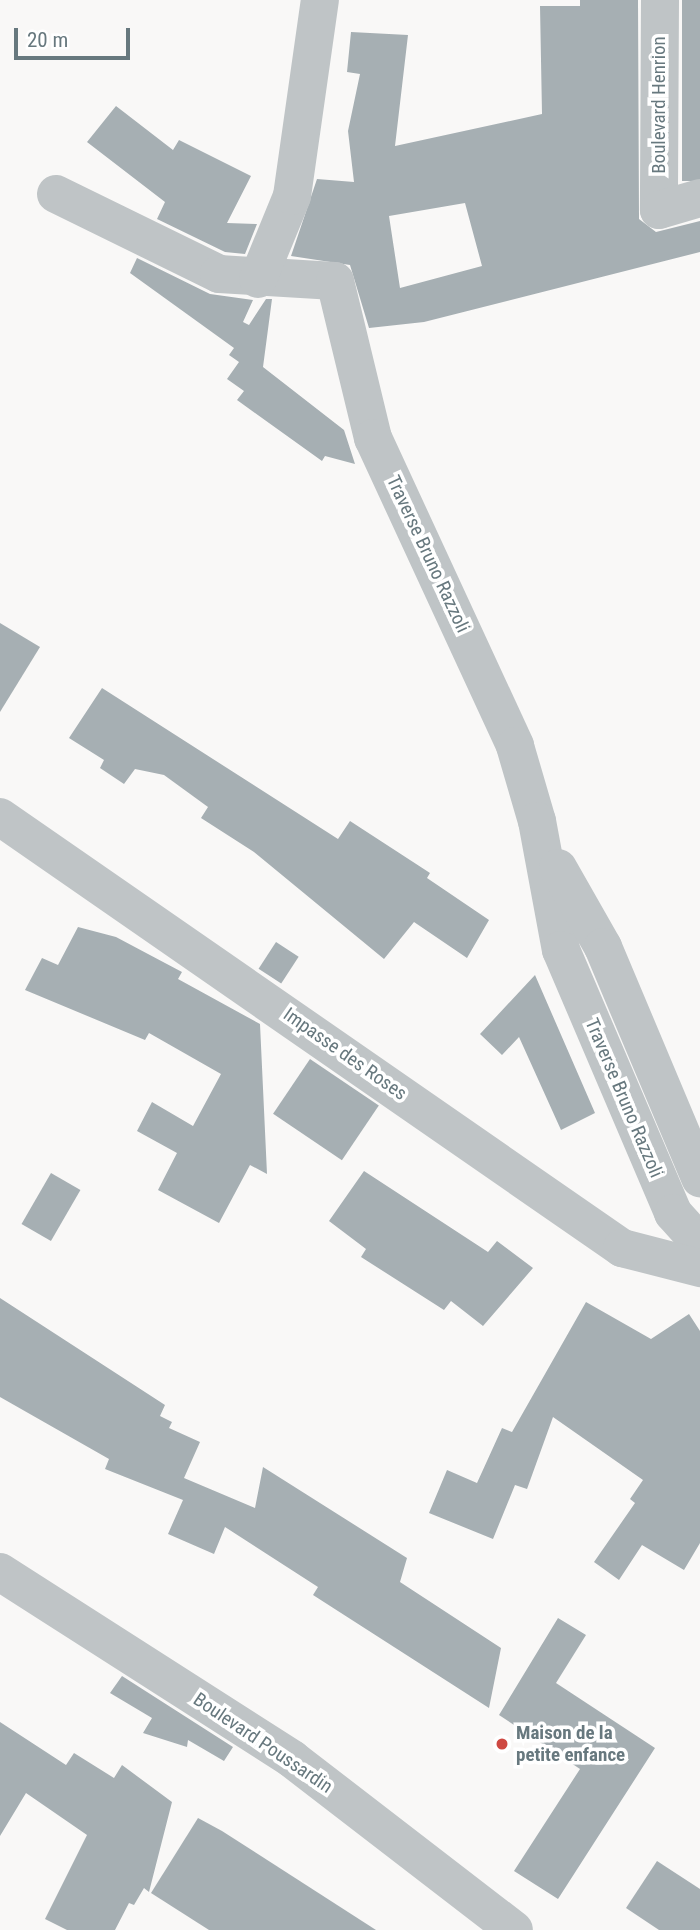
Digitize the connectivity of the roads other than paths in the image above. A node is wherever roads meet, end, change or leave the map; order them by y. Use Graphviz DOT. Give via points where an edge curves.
graph roads {
  1 [pos="320,0"];
  2 [pos="660,0"];
  3 [pos="56,194"];
  4 [pos="700,198"];
  5 [pos="258,279"];
  6 [pos="0,817"];
  7 [pos="537,821"];
  8 [pos="700,1178"];
  9 [pos="700,1243"];
  10 [pos="700,1268"];
  11 [pos="0,1572"];
  12 [pos="514,1930"];
  1 -- 5 [label="street" via="292,196"];
  2 -- 4 [label="street, Boulevard Henrion" via="659,210"];
  3 -- 5 [label="street" via="219,274"];
  5 -- 7 [label="street, Traverse Bruno Razzoli" via="335,281 373,438 515,746"];
  6 -- 10 [label="street, Impasse des Roses" via="622,1248"];
  7 -- 8 [label="street, Traverse Bruno Razzoli" via="565,887 603,947"];
  7 -- 9 [label="street, Traverse Bruno Razzoli" via="561,950 673,1213"];
  11 -- 12 [label="street, Boulevard Poussardin" via="292,1759"];
}
